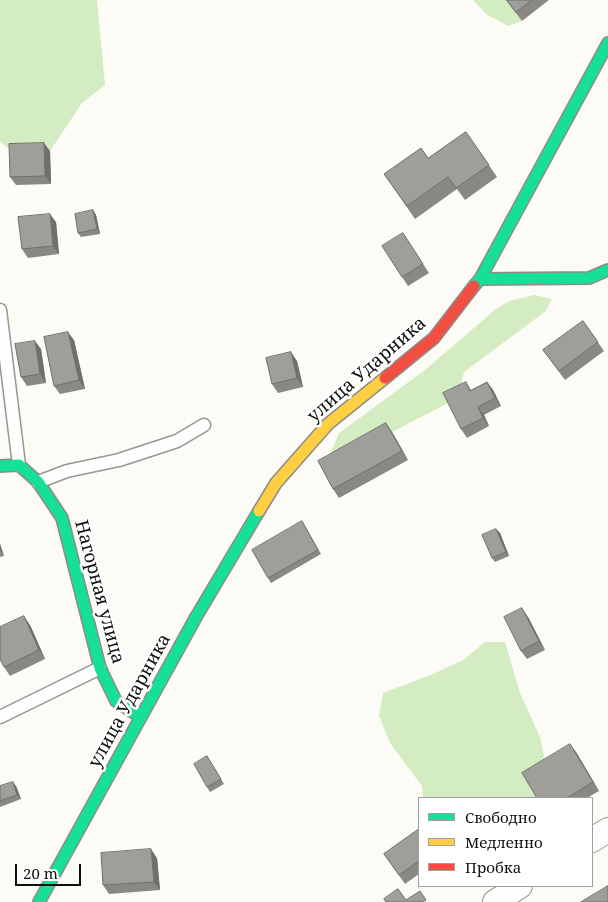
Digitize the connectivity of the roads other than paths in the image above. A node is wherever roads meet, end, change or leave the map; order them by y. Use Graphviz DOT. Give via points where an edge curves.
graph roads {
  1 [pos="608,43"];
  2 [pos="608,270"];
  3 [pos="480,279"];
  4 [pos="0,310"];
  5 [pos="204,425"];
  6 [pos="19,464"];
  7 [pos="0,466"];
  8 [pos="38,482"];
  9 [pos="196,617"];
  10 [pos="202,629"];
  11 [pos="100,668"];
  12 [pos="0,717"];
  13 [pos="140,717"];
  14 [pos="608,830"];
  15 [pos="593,839"];
  16 [pos="518,887"];
  17 [pos="39,902"];
  18 [pos="495,902"];
  1 -- 3 [label="main road, улица Ударника"];
  2 -- 3 [label="main road" via="589,278"];
  3 -- 9 [label="main road, улица Ударника" via="434,338 328,424 276,483"];
  4 -- 6 [label="lane"];
  5 -- 8 [label="lane" via="177,441"];
  6 -- 7 [label="main road"];
  6 -- 8 [label="main road, Нагорная улица"];
  8 -- 11 [label="main road, Нагорная улица" via="62,518"];
  9 -- 10 [label="lane"];
  9 -- 13 [label="main road, улица Ударника"];
  11 -- 12 [label="lane"];
  11 -- 13 [label="main road, Нагорная улица" via="116,701"];
  13 -- 17 [label="main road, улица Ударника" via="125,752"];
  14 -- 15 [label="street"];
  16 -- 18 [label="street"];
}
